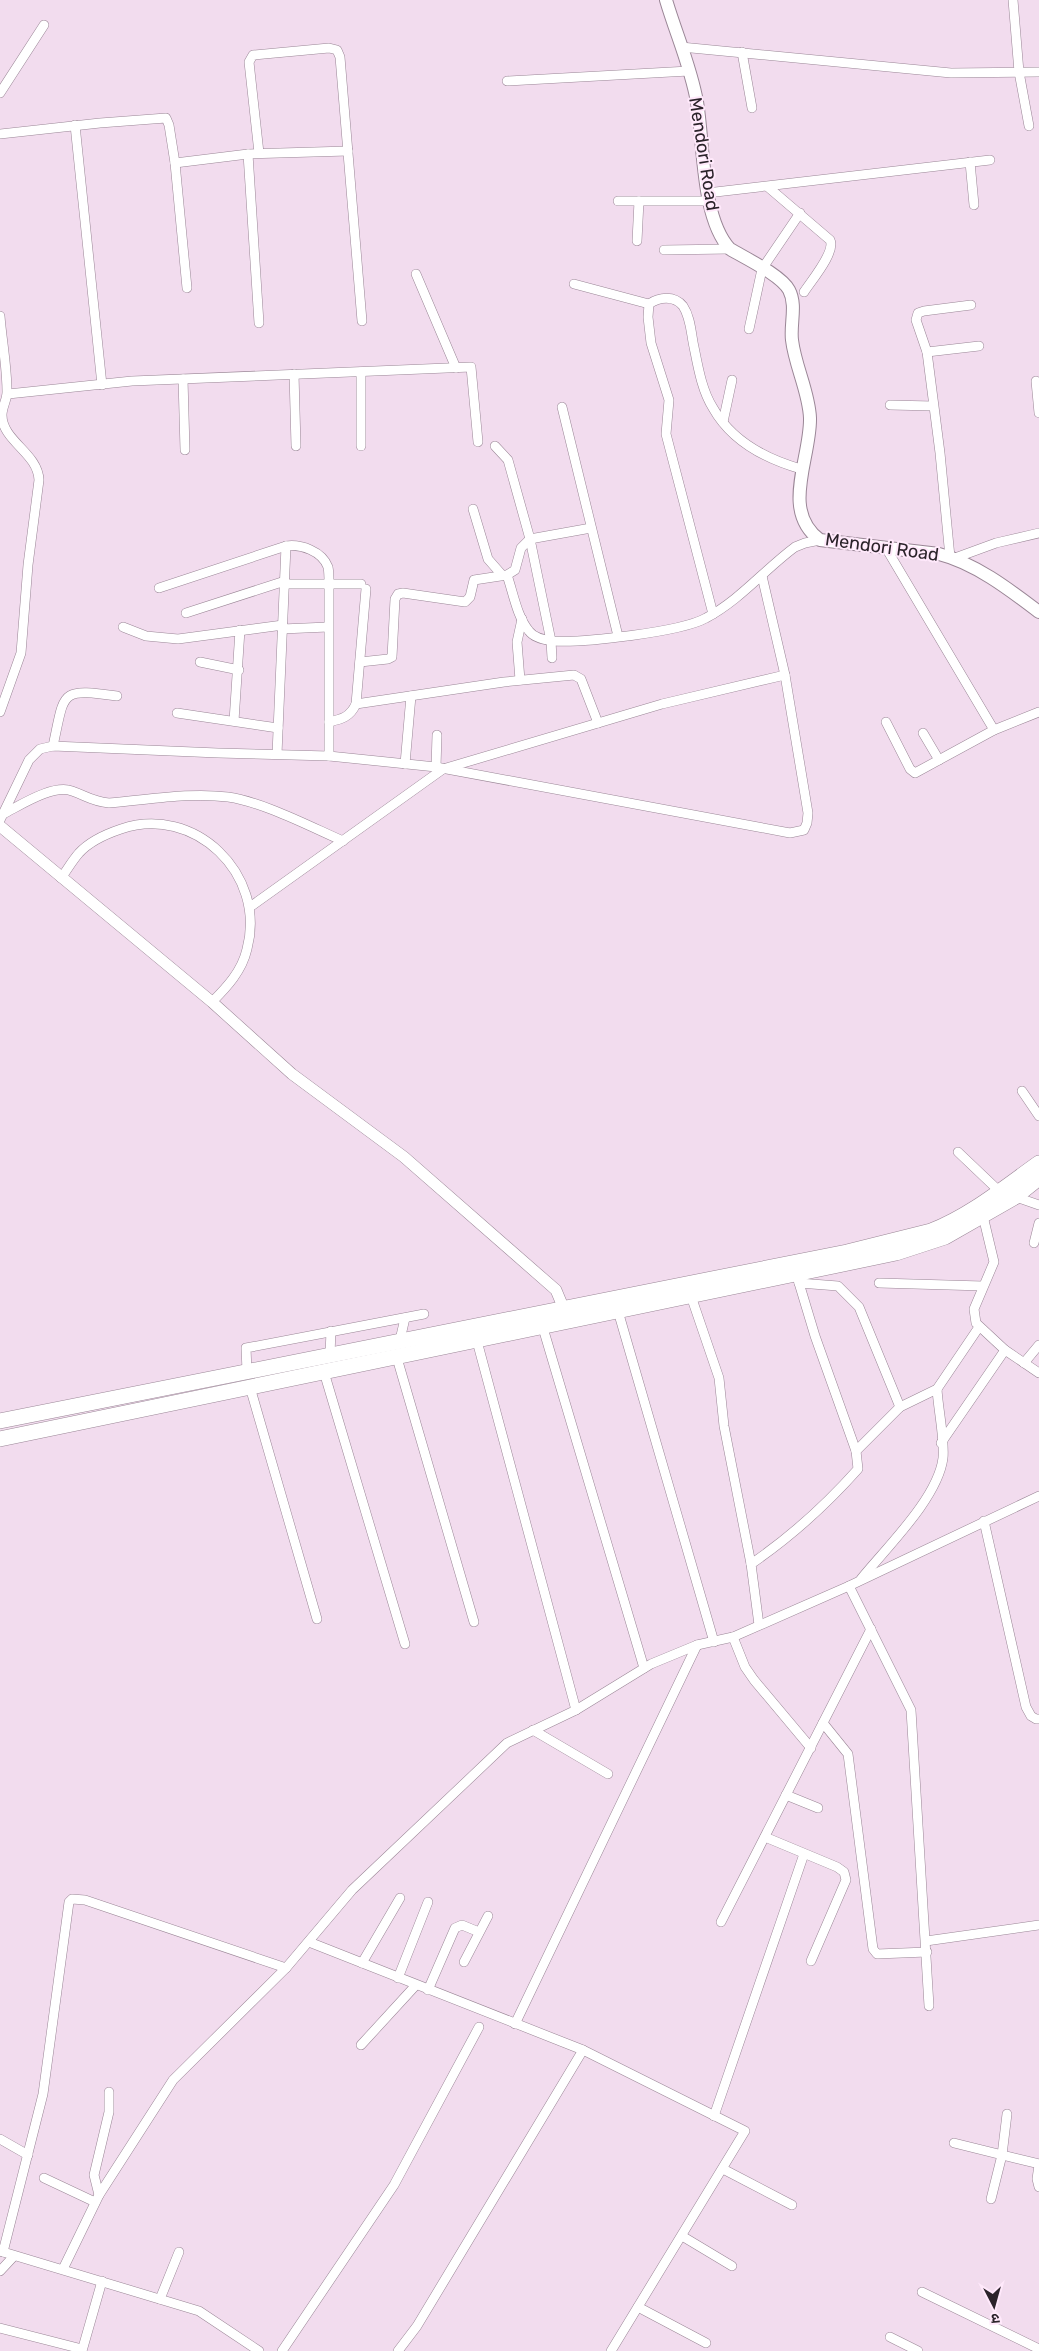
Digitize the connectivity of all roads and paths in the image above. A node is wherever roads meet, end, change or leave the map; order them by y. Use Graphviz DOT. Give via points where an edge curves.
graph roads {
  1 [pos="666,0"];
  2 [pos="1013,0"];
  3 [pos="44,25"];
  4 [pos="681,47"];
  5 [pos="742,52"];
  6 [pos="689,71"];
  7 [pos="1019,72"];
  8 [pos="1039,72"];
  9 [pos="507,81"];
  10 [pos="0,93"];
  11 [pos="752,108"];
  12 [pos="75,125"];
  13 [pos="1029,126"];
  14 [pos="0,134"];
  15 [pos="348,151"];
  16 [pos="259,153"];
  17 [pos="248,154"];
  18 [pos="990,160"];
  19 [pos="970,162"];
  20 [pos="174,163"];
  21 [pos="768,187"];
  22 [pos="708,197"];
  23 [pos="618,201"];
  24 [pos="639,201"];
  25 [pos="974,205"];
  26 [pos="800,213"];
  27 [pos="637,241"];
  28 [pos="730,249"];
  29 [pos="664,250"];
  30 [pos="762,269"];
  31 [pos="416,274"];
  32 [pos="574,284"];
  33 [pos="187,288"];
  34 [pos="804,292"];
  35 [pos="649,304"];
  36 [pos="970,305"];
  37 [pos="0,316"];
  38 [pos="362,321"];
  39 [pos="259,323"];
  40 [pos="749,329"];
  41 [pos="979,346"];
  42 [pos="927,352"];
  43 [pos="456,368"];
  44 [pos="361,372"];
  45 [pos="294,374"];
  46 [pos="183,379"];
  47 [pos="732,380"];
  48 [pos="1036,381"];
  49 [pos="102,385"];
  50 [pos="8,394"];
  51 [pos="890,404"];
  52 [pos="933,406"];
  53 [pos="562,407"];
  54 [pos="1039,413"];
  55 [pos="722,422"];
  56 [pos="478,442"];
  57 [pos="296,446"];
  58 [pos="361,446"];
  59 [pos="496,446"];
  60 [pos="185,450"];
  61 [pos="801,469"];
  62 [pos="473,509"];
  63 [pos="591,528"];
  64 [pos="1039,533"];
  65 [pos="530,539"];
  66 [pos="820,540"];
  67 [pos="286,546"];
  68 [pos="886,548"];
  69 [pos="953,557"];
  70 [pos="504,575"];
  71 [pos="762,576"];
  72 [pos="285,582"];
  73 [pos="329,583"];
  74 [pos="159,588"];
  75 [pos="1039,612"];
  76 [pos="186,613"];
  77 [pos="713,614"];
  78 [pos="522,619"];
  79 [pos="123,627"];
  80 [pos="283,627"];
  81 [pos="328,627"];
  82 [pos="240,630"];
  83 [pos="618,636"];
  84 [pos="551,641"];
  85 [pos="552,658"];
  86 [pos="200,662"];
  87 [pos="360,662"];
  88 [pos="239,670"];
  89 [pos="785,675"];
  90 [pos="520,680"];
  91 [pos="117,696"];
  92 [pos="410,696"];
  93 [pos="356,704"];
  94 [pos="0,712"];
  95 [pos="1039,712"];
  96 [pos="178,713"];
  97 [pos="234,721"];
  98 [pos="329,722"];
  99 [pos="886,722"];
  100 [pos="598,723"];
  101 [pos="278,728"];
  102 [pos="994,730"];
  103 [pos="923,733"];
  104 [pos="437,735"];
  105 [pos="53,746"];
  106 [pos="277,754"];
  107 [pos="329,756"];
  108 [pos="939,760"];
  109 [pos="405,764"];
  110 [pos="440,768"];
  111 [pos="1,817"];
  112 [pos="0,826"];
  113 [pos="342,840"];
  114 [pos="61,878"];
  115 [pos="250,907"];
  116 [pos="212,1002"];
  117 [pos="1022,1091"];
  118 [pos="1039,1116"];
  119 [pos="958,1152"];
  120 [pos="1039,1163"];
  121 [pos="1039,1178"];
  122 [pos="998,1191"];
  123 [pos="1015,1197"];
  124 [pos="1039,1205"];
  125 [pos="983,1216"];
  126 [pos="1039,1222"];
  127 [pos="1034,1243"];
  128 [pos="797,1278"];
  129 [pos="879,1283"];
  130 [pos="983,1286"];
  131 [pos="691,1296"];
  132 [pos="618,1311"];
  133 [pos="424,1314"];
  134 [pos="566,1315"];
  135 [pos="405,1318"];
  136 [pos="978,1327"];
  137 [pos="543,1328"];
  138 [pos="331,1331"];
  139 [pos="400,1340"];
  140 [pos="477,1341"];
  141 [pos="1039,1345"];
  142 [pos="1005,1350"];
  143 [pos="347,1351"];
  144 [pos="330,1354"];
  145 [pos="397,1358"];
  146 [pos="1024,1363"];
  147 [pos="351,1366"];
  148 [pos="247,1371"];
  149 [pos="324,1372"];
  150 [pos="1039,1373"];
  151 [pos="250,1387"];
  152 [pos="937,1389"];
  153 [pos="900,1407"];
  154 [pos="0,1421"];
  155 [pos="0,1439"];
  156 [pos="942,1442"];
  157 [pos="856,1451"];
  158 [pos="1039,1496"];
  159 [pos="984,1521"];
  160 [pos="751,1564"];
  161 [pos="858,1581"];
  162 [pos="849,1586"];
  163 [pos="317,1619"];
  164 [pos="474,1622"];
  165 [pos="759,1626"];
  166 [pos="871,1629"];
  167 [pos="733,1637"];
  168 [pos="714,1642"];
  169 [pos="404,1644"];
  170 [pos="697,1645"];
  171 [pos="644,1668"];
  172 [pos="576,1710"];
  173 [pos="1039,1719"];
  174 [pos="823,1723"];
  175 [pos="533,1730"];
  176 [pos="810,1748"];
  177 [pos="608,1774"];
  178 [pos="786,1795"];
  179 [pos="818,1808"];
  180 [pos="765,1837"];
  181 [pos="804,1854"];
  182 [pos="400,1898"];
  183 [pos="428,1902"];
  184 [pos="488,1916"];
  185 [pos="721,1922"];
  186 [pos="1039,1925"];
  187 [pos="479,1932"];
  188 [pos="926,1940"];
  189 [pos="309,1942"];
  190 [pos="927,1952"];
  191 [pos="810,1961"];
  192 [pos="464,1962"];
  193 [pos="362,1963"];
  194 [pos="286,1968"];
  195 [pos="398,1978"];
  196 [pos="416,1985"];
  197 [pos="428,1990"];
  198 [pos="929,2006"];
  199 [pos="514,2024"];
  200 [pos="479,2027"];
  201 [pos="361,2045"];
  202 [pos="582,2050"];
  203 [pos="108,2092"];
  204 [pos="1007,2114"];
  205 [pos="714,2116"];
  206 [pos="0,2139"];
  207 [pos="954,2143"];
  208 [pos="28,2155"];
  209 [pos="1002,2155"];
  210 [pos="1039,2164"];
  211 [pos="723,2169"];
  212 [pos="44,2178"];
  213 [pos="1039,2187"];
  214 [pos="97,2199"];
  215 [pos="991,2199"];
  216 [pos="792,2205"];
  217 [pos="682,2236"];
  218 [pos="2,2251"];
  219 [pos="179,2252"];
  220 [pos="14,2256"];
  221 [pos="732,2266"];
  222 [pos="63,2269"];
  223 [pos="0,2271"];
  224 [pos="102,2281"];
  225 [pos="922,2292"];
  226 [pos="160,2299"];
  227 [pos="638,2306"];
  228 [pos="0,2328"];
  229 [pos="890,2337"];
  230 [pos="706,2343"];
  231 [pos="1039,2349"];
  232 [pos="82,2350"];
  233 [pos="259,2351"];
  234 [pos="282,2351"];
  235 [pos="398,2351"];
  236 [pos="611,2351"];
  237 [pos="918,2351"];
  1 -- 4 [label="main road, Mendori Road"];
  2 -- 7 [label="street"];
  3 -- 10 [label="street"];
  4 -- 5 [label="street"];
  4 -- 6 [label="main road, Mendori Road"];
  5 -- 7 [label="street" via="951,73"];
  5 -- 11 [label="street"];
  6 -- 9 [label="street"];
  6 -- 22 [label="main road, Mendori Road"];
  7 -- 8 [label="street"];
  7 -- 13 [label="street"];
  12 -- 14 [label="street"];
  12 -- 20 [label="street" via="166,118"];
  12 -- 49 [label="street"];
  15 -- 16 [label="street"];
  15 -- 16 [label="street" via="340,57 337,50 329,48 253,55 249,62"];
  15 -- 38 [label="street"];
  16 -- 17 [label="street"];
  17 -- 20 [label="street"];
  17 -- 39 [label="street"];
  18 -- 19 [label="street"];
  19 -- 21 [label="street"];
  19 -- 25 [label="street"];
  20 -- 33 [label="street"];
  21 -- 22 [label="street"];
  21 -- 26 [label="street"];
  22 -- 24 [label="street"];
  22 -- 28 [label="main road, Mendori Road" via="724,242"];
  23 -- 24 [label="street"];
  24 -- 27 [label="street"];
  26 -- 30 [label="street"];
  26 -- 34 [label="street" via="832,244"];
  28 -- 29 [label="street"];
  28 -- 30 [label="main road, Mendori Road"];
  30 -- 40 [label="street"];
  30 -- 61 [label="main road, Mendori Road" via="780,280 789,290 793,303 792,340 810,416 808,445"];
  31 -- 43 [label="street"];
  32 -- 35 [label="street"];
  35 -- 55 [label="street" via="666,298 676,300 683,307 689,319 705,389"];
  35 -- 77 [label="street" via="651,343 669,400 666,434"];
  36 -- 42 [label="street" via="918,314 916,320"];
  37 -- 50 [label="street"];
  41 -- 42 [label="street"];
  42 -- 52 [label="street"];
  43 -- 44 [label="street"];
  43 -- 56 [label="street" via="472,367"];
  44 -- 45 [label="street"];
  44 -- 58 [label="street"];
  45 -- 46 [label="street"];
  45 -- 57 [label="street"];
  46 -- 49 [label="street"];
  46 -- 60 [label="street"];
  47 -- 55 [label="street"];
  48 -- 54 [label="street"];
  49 -- 50 [label="street"];
  50 -- 94 [label="street" via="2,415 8,434 28,455 39,472 39,480 21,653"];
  51 -- 52 [label="street"];
  52 -- 69 [label="street"];
  53 -- 63 [label="street"];
  55 -- 61 [label="street" via="758,453"];
  59 -- 65 [label="street" via="508,460"];
  61 -- 66 [label="main road, Mendori Road" via="802,516 811,534"];
  62 -- 70 [label="street" via="488,559"];
  63 -- 65 [label="street"];
  63 -- 83 [label="street"];
  64 -- 69 [label="street"];
  65 -- 70 [label="street" via="521,548 514,570"];
  65 -- 84 [label="street"];
  66 -- 68 [label="main road, Mendori Road"];
  66 -- 71 [label="street" via="795,547"];
  67 -- 72 [label="street"];
  67 -- 73 [label="street" via="302,546 321,557 328,567"];
  67 -- 74 [label="street"];
  68 -- 69 [label="main road, Mendori Road"];
  68 -- 102 [label="street"];
  69 -- 75 [label="main road, Mendori Road"];
  70 -- 78 [label="street"];
  70 -- 87 [label="street" via="474,580 470,597 464,602 398,594 395,599 392,657"];
  71 -- 77 [label="street"];
  71 -- 89 [label="street"];
  72 -- 73 [label="street"];
  72 -- 76 [label="street"];
  72 -- 80 [label="street"];
  73 -- 81 [label="street"];
  73 -- 87 [label="street" via="363,586"];
  77 -- 83 [label="street" via="689,624"];
  78 -- 84 [label="street" via="529,632"];
  78 -- 90 [label="street" via="517,642"];
  79 -- 82 [label="street" via="156,639 202,637"];
  80 -- 81 [label="street"];
  80 -- 82 [label="street"];
  80 -- 101 [label="street"];
  81 -- 98 [label="street"];
  82 -- 88 [label="street"];
  83 -- 84 [label="street"];
  84 -- 85 [label="street"];
  86 -- 88 [label="street"];
  87 -- 93 [label="street"];
  88 -- 97 [label="street"];
  89 -- 100 [label="street"];
  89 -- 110 [label="street" via="808,813 808,823 797,833"];
  90 -- 92 [label="street"];
  90 -- 100 [label="street" via="578,676"];
  91 -- 105 [label="street" via="79,692 66,697"];
  92 -- 93 [label="street"];
  92 -- 109 [label="street"];
  93 -- 98 [label="street" via="345,718"];
  95 -- 102 [label="street"];
  96 -- 97 [label="street"];
  97 -- 101 [label="street"];
  98 -- 107 [label="street"];
  99 -- 108 [label="street" via="912,772"];
  100 -- 110 [label="street"];
  101 -- 106 [label="street"];
  102 -- 108 [label="street"];
  103 -- 108 [label="street"];
  104 -- 110 [label="street"];
  105 -- 106 [label="street"];
  105 -- 111 [label="street" via="40,750 29,760"];
  106 -- 107 [label="street"];
  107 -- 109 [label="street"];
  109 -- 110 [label="street"];
  110 -- 113 [label="street"];
  111 -- 113 [label="street" via="54,790 73,791 96,802 109,803 210,796 256,805"];
  112 -- 114 [label="street"];
  113 -- 115 [label="street"];
  114 -- 115 [label="street" via="79,853 104,834 134,824 166,824 196,834 221,852 240,877"];
  114 -- 116 [label="street"];
  115 -- 116 [label="street" via="251,928 239,969"];
  116 -- 134 [label="street" via="292,1074 404,1157 556,1290"];
  117 -- 118 [label="street"];
  119 -- 122 [label="street"];
  120 -- 122 [label="main road"];
  121 -- 123 [label="main road"];
  122 -- 123 [label="street"];
  122 -- 134 [label="main road" via="931,1231 847,1252 665,1288"];
  123 -- 124 [label="street"];
  123 -- 125 [label="main road"];
  125 -- 128 [label="main road" via="944,1237 896,1254"];
  125 -- 130 [label="street" via="994,1262"];
  126 -- 127 [label="street"];
  128 -- 131 [label="main road"];
  128 -- 153 [label="street" via="838,1286 860,1307"];
  128 -- 157 [label="street" via="814,1336"];
  129 -- 130 [label="street"];
  130 -- 136 [label="street" via="974,1309"];
  131 -- 132 [label="main road"];
  131 -- 160 [label="street" via="719,1378 724,1426"];
  132 -- 134 [label="main road"];
  132 -- 168 [label="street"];
  133 -- 135 [label="street"];
  134 -- 137 [label="main road"];
  134 -- 139 [label="main road"];
  135 -- 138 [label="street"];
  135 -- 139 [label="street"];
  136 -- 142 [label="street"];
  136 -- 152 [label="street"];
  137 -- 140 [label="main road"];
  137 -- 171 [label="street"];
  138 -- 144 [label="street"];
  138 -- 148 [label="street" via="246,1348"];
  139 -- 143 [label="main road"];
  140 -- 145 [label="main road"];
  140 -- 172 [label="street"];
  141 -- 146 [label="street"];
  142 -- 146 [label="street"];
  142 -- 156 [label="street"];
  143 -- 144 [label="main road"];
  143 -- 147 [label="main road"];
  144 -- 148 [label="main road"];
  145 -- 147 [label="main road"];
  145 -- 164 [label="street"];
  146 -- 150 [label="street"];
  147 -- 149 [label="main road"];
  148 -- 154 [label="main road"];
  149 -- 151 [label="main road"];
  149 -- 169 [label="street"];
  151 -- 155 [label="main road"];
  151 -- 163 [label="street"];
  152 -- 153 [label="street"];
  152 -- 156 [label="street"];
  153 -- 157 [label="street"];
  156 -- 161 [label="street" via="943,1458 925,1502"];
  157 -- 160 [label="street" via="858,1469 831,1499 786,1541"];
  158 -- 159 [label="street"];
  159 -- 161 [label="street"];
  159 -- 173 [label="street" via="1026,1707 1031,1716"];
  160 -- 165 [label="street"];
  161 -- 162 [label="street"];
  162 -- 165 [label="street"];
  162 -- 166 [label="street"];
  165 -- 167 [label="street"];
  166 -- 174 [label="street"];
  166 -- 188 [label="street" via="911,1710"];
  167 -- 168 [label="street"];
  167 -- 176 [label="street" via="749,1673"];
  168 -- 170 [label="street"];
  170 -- 171 [label="street"];
  170 -- 199 [label="street"];
  171 -- 172 [label="street"];
  172 -- 175 [label="street"];
  174 -- 176 [label="street"];
  174 -- 190 [label="street" via="844,1747 850,1761 873,1950 877,1954"];
  175 -- 177 [label="street"];
  175 -- 189 [label="street" via="508,1743 415,1830 352,1890"];
  176 -- 178 [label="street"];
  178 -- 179 [label="street"];
  178 -- 180 [label="street"];
  180 -- 181 [label="street"];
  180 -- 185 [label="street"];
  181 -- 191 [label="street" via="837,1867 844,1872 846,1880"];
  181 -- 205 [label="street"];
  182 -- 193 [label="street"];
  183 -- 195 [label="street"];
  184 -- 187 [label="street"];
  186 -- 188 [label="street"];
  187 -- 192 [label="street"];
  187 -- 197 [label="street" via="462,1925 455,1928"];
  188 -- 190 [label="street"];
  189 -- 193 [label="street"];
  189 -- 194 [label="street"];
  190 -- 198 [label="street"];
  193 -- 195 [label="street"];
  194 -- 208 [label="street" via="86,1900 72,1899 67,1907 43,2094"];
  194 -- 214 [label="street" via="173,2080"];
  195 -- 196 [label="street"];
  196 -- 197 [label="street"];
  196 -- 201 [label="street"];
  197 -- 199 [label="street"];
  199 -- 202 [label="street"];
  200 -- 234 [label="street" via="394,2184"];
  202 -- 205 [label="street"];
  202 -- 235 [label="street" via="417,2326"];
  203 -- 214 [label="street" via="110,2112 94,2175"];
  204 -- 209 [label="street"];
  205 -- 211 [label="street" via="745,2131"];
  206 -- 208 [label="street"];
  207 -- 209 [label="street"];
  208 -- 218 [label="street"];
  209 -- 210 [label="street"];
  209 -- 215 [label="street"];
  210 -- 213 [label="street"];
  211 -- 216 [label="street"];
  211 -- 217 [label="street"];
  212 -- 214 [label="street"];
  214 -- 222 [label="street"];
  217 -- 221 [label="street"];
  217 -- 227 [label="street"];
  218 -- 220 [label="street"];
  219 -- 226 [label="street"];
  220 -- 222 [label="street"];
  220 -- 223 [label="street"];
  222 -- 224 [label="street"];
  224 -- 226 [label="street"];
  224 -- 232 [label="street"];
  225 -- 231 [label="street"];
  226 -- 233 [label="street" via="199,2311"];
  227 -- 230 [label="street"];
  227 -- 236 [label="street"];
  228 -- 232 [label="street"];
  229 -- 237 [label="street"];
}
